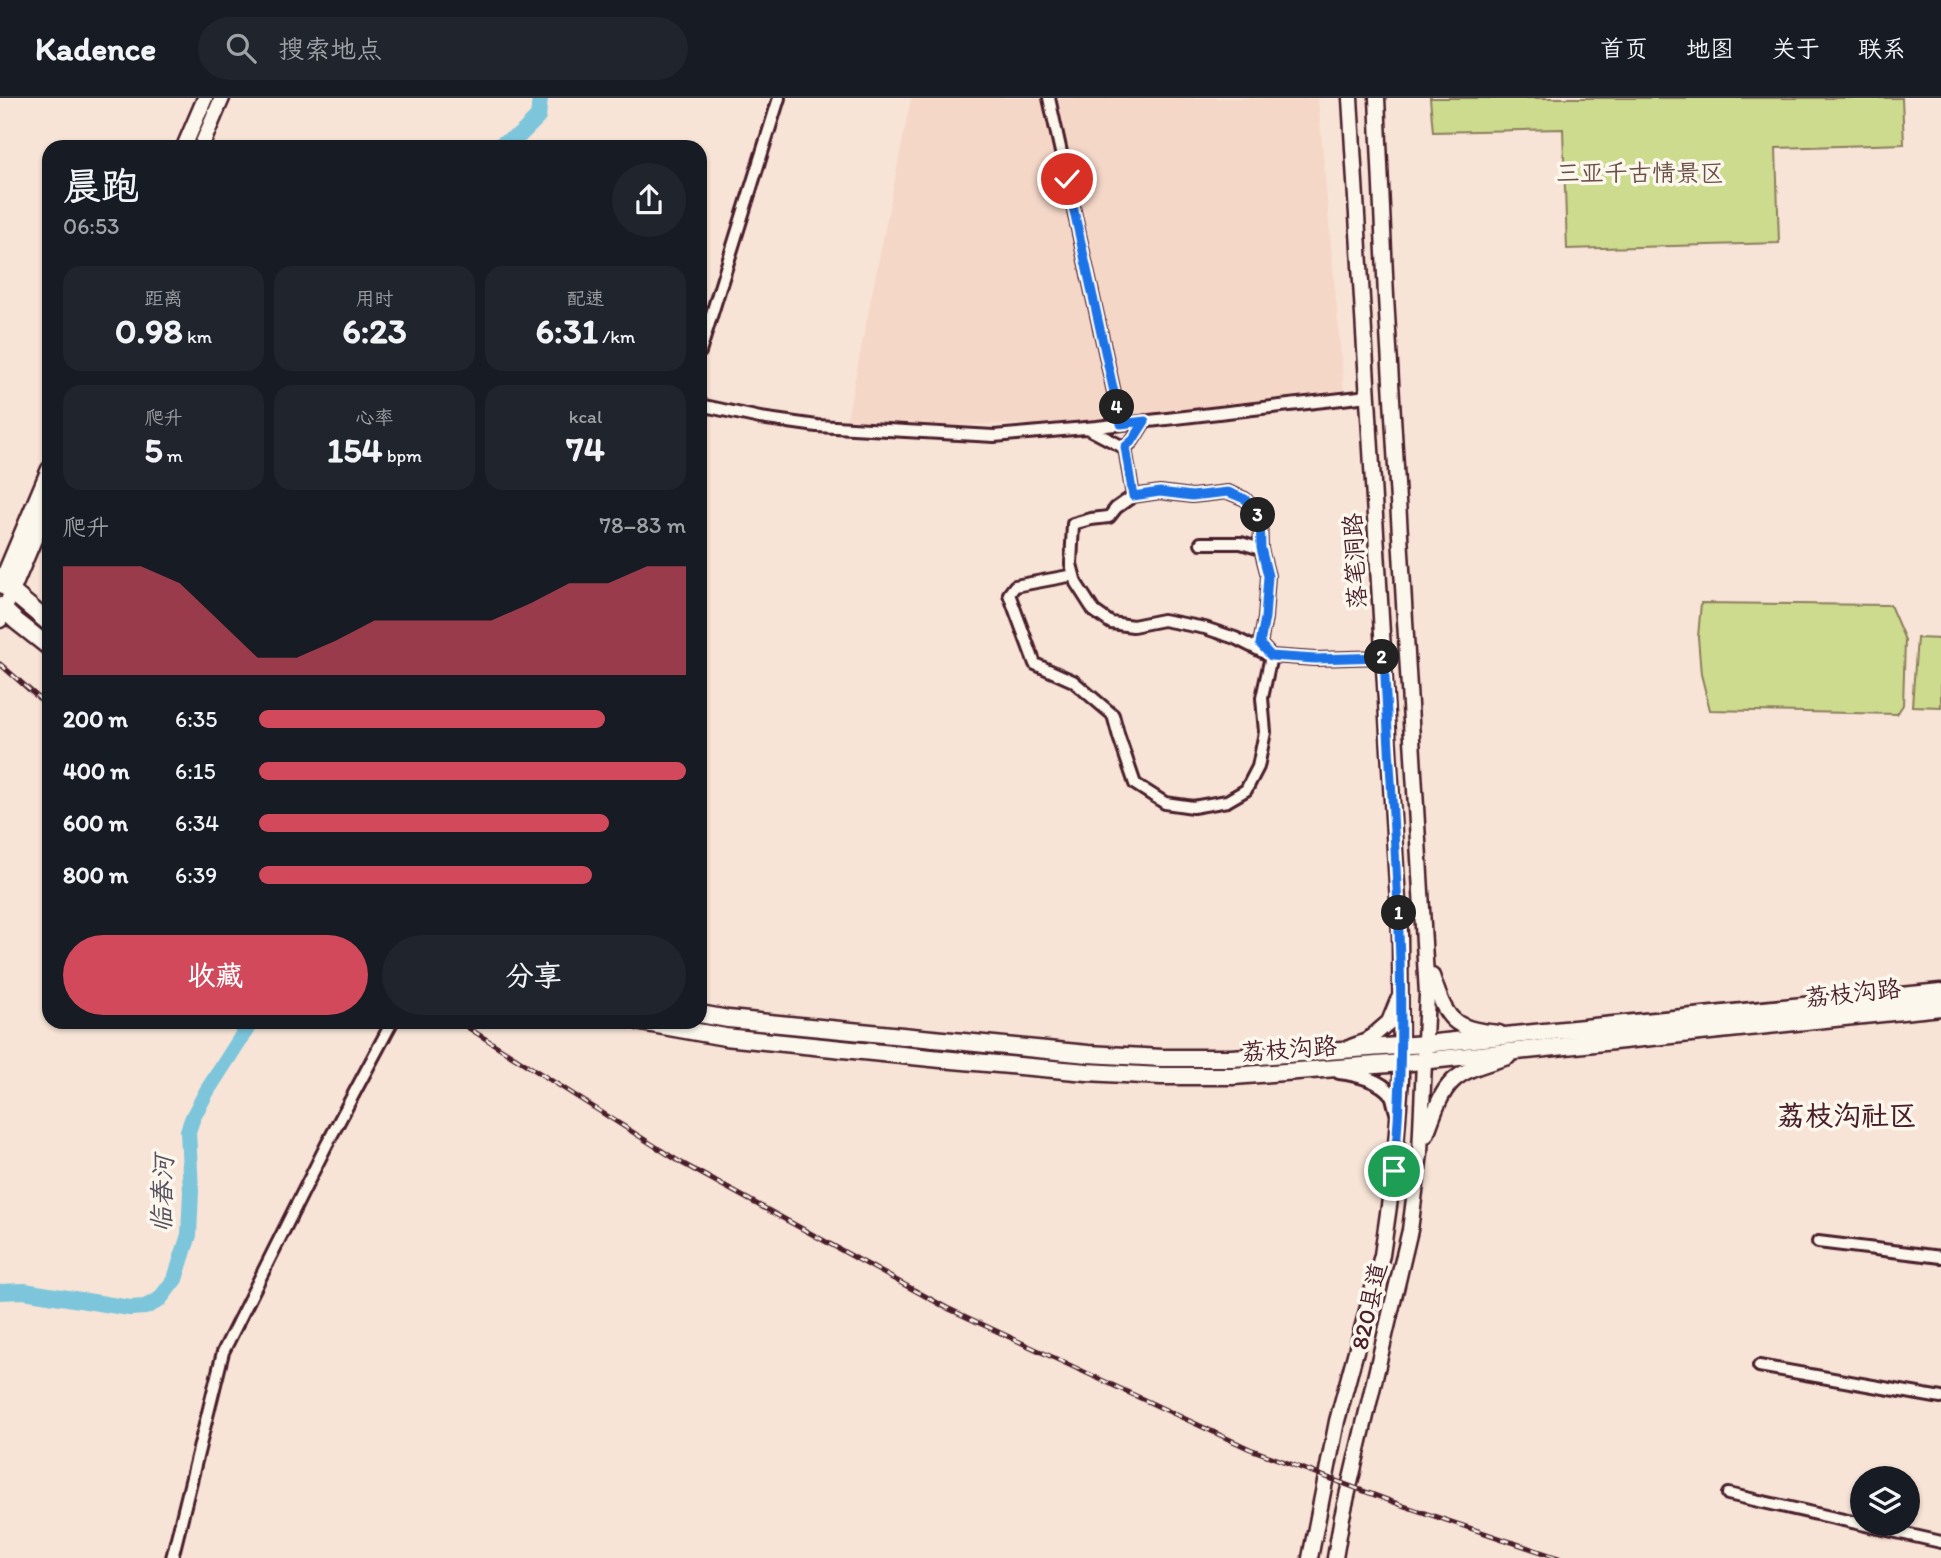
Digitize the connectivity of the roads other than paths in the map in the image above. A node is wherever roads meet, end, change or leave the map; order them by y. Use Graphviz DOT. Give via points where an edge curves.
graph roads {
  1 [pos="205,98"];
  2 [pos="222,98"];
  3 [pos="779,98"];
  4 [pos="1049,98"];
  5 [pos="1350,98"];
  6 [pos="1377,98"];
  7 [pos="187,140"];
  8 [pos="204,140"];
  9 [pos="707,329"];
  10 [pos="1368,396"];
  11 [pos="707,407"];
  12 [pos="1145,421"];
  13 [pos="1121,424"];
  14 [pos="1087,428"];
  15 [pos="1125,447"];
  16 [pos="42,487"];
  17 [pos="1133,496"];
  18 [pos="42,516"];
  19 [pos="1202,543"];
  20 [pos="1261,548"];
  21 [pos="1074,575"];
  22 [pos="3,586"];
  23 [pos="1,612"];
  24 [pos="42,617"];
  25 [pos="42,642"];
  26 [pos="1271,656"];
  27 [pos="1384,657"];
  28 [pos="1398,896"];
  29 [pos="1423,932"];
  30 [pos="1425,958"];
  31 [pos="1401,974"];
  32 [pos="1941,992"];
  33 [pos="1941,1007"];
  34 [pos="707,1015"];
  35 [pos="388,1029"];
  36 [pos="680,1029"];
  37 [pos="1523,1042"];
  38 [pos="1402,1046"];
  39 [pos="1341,1051"];
  40 [pos="1425,1052"];
  41 [pos="1402,1063"];
  42 [pos="1322,1070"];
  43 [pos="1399,1119"];
  44 [pos="1420,1153"];
  45 [pos="1818,1242"];
  46 [pos="1941,1257"];
  47 [pos="1759,1366"];
  48 [pos="1941,1398"];
  49 [pos="1728,1494"];
  50 [pos="1941,1542"];
  51 [pos="172,1558"];
  52 [pos="1310,1558"];
  53 [pos="1335,1558"];
  1 -- 7 [label="main road"];
  2 -- 8 [label="main road"];
  3 -- 9 [label="street"];
  4 -- 13 [label="street"];
  5 -- 10 [label="main road, 落笔洞路"];
  6 -- 29 [label="main road, 落笔洞路"];
  10 -- 12 [label="street"];
  10 -- 27 [label="main road, 落笔洞路"];
  11 -- 14 [label="street" via="791,423 938,434 994,436"];
  12 -- 13 [label="street"];
  12 -- 15 [label="street"];
  13 -- 14 [label="street"];
  14 -- 15 [label="street"];
  15 -- 17 [label="street"];
  16 -- 22 [label="main road"];
  17 -- 20 [label="street" via="1228,492 1245,499 1260,516"];
  17 -- 21 [label="street" via="1109,517 1073,524"];
  18 -- 22 [label="main road"];
  19 -- 20 [label="street"];
  20 -- 26 [label="street" via="1268,576 1260,644"];
  21 -- 26 [label="street" via="1094,611 1111,623 1133,626 1163,620 1184,624 1235,638"];
  21 -- 26 [label="street" via="1015,586 1009,594 1035,664 1073,681 1113,715 1135,784 1165,803 1194,807 1227,801 1246,790 1258,767 1265,732 1262,698"];
  22 -- 23 [label="main road"];
  22 -- 24 [label="main road"];
  23 -- 25 [label="main road"];
  26 -- 27 [label="street"];
  27 -- 28 [label="main road, 落笔洞路"];
  28 -- 29 [label="main road" via="1413,937 1421,940"];
  28 -- 31 [label="main road, 落笔洞路"];
  29 -- 30 [label="main road, 落笔洞路"];
  30 -- 37 [label="main road" via="1448,1016 1463,1028"];
  30 -- 40 [label="main road, 落笔洞路"];
  31 -- 38 [label="main road, 落笔洞路"];
  31 -- 39 [label="main road" via="1389,1022 1367,1041"];
  32 -- 37 [label="main road, 荔枝沟路"];
  33 -- 37 [label="main road, 荔枝沟路"];
  34 -- 39 [label="main road, 荔枝沟路" via="1088,1054 1232,1058"];
  35 -- 51 [label="street" via="223,1352"];
  36 -- 42 [label="main road, 荔枝沟路" via="1087,1072 1233,1076"];
  37 -- 40 [label="main road, 荔枝沟路"];
  37 -- 44 [label="main road" via="1509,1057 1454,1078 1440,1096"];
  38 -- 39 [label="main road, 荔枝沟路"];
  38 -- 40 [label="main road, 荔枝沟路"];
  38 -- 41 [label="main road, 落笔洞路"];
  40 -- 41 [label="main road, 荔枝沟路"];
  40 -- 44 [label="main road, 820县道"];
  41 -- 42 [label="main road, 荔枝沟路"];
  41 -- 43 [label="main road, 820县道"];
  42 -- 43 [label="street" via="1352,1073 1376,1082 1392,1095"];
  43 -- 52 [label="main road, 820县道" via="1382,1255 1337,1421"];
  44 -- 53 [label="main road, 820县道" via="1410,1230"];
  45 -- 46 [label="street"];
  47 -- 48 [label="street"];
  49 -- 50 [label="street"];
}
